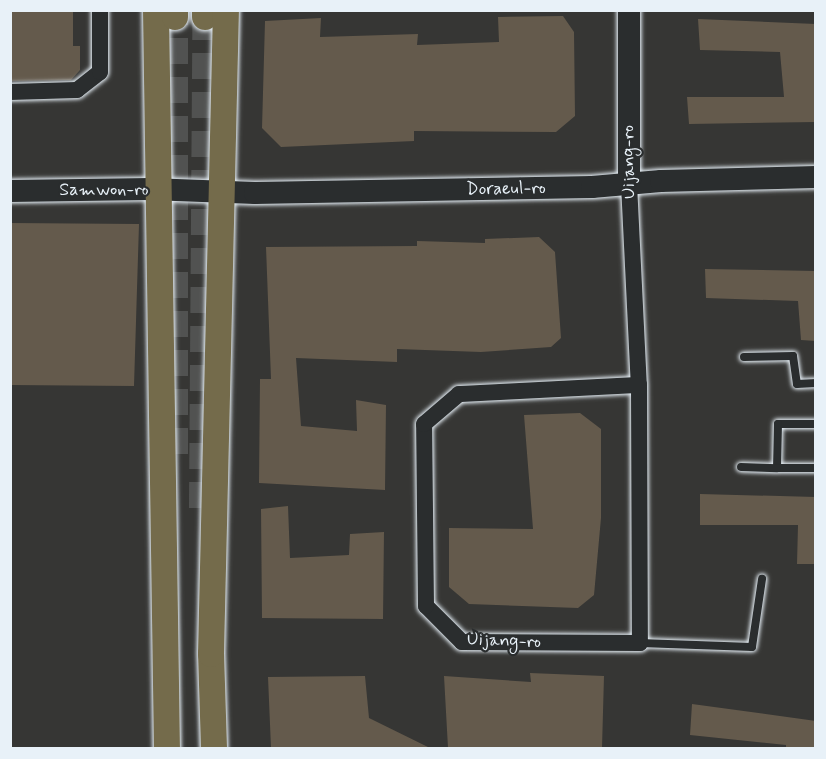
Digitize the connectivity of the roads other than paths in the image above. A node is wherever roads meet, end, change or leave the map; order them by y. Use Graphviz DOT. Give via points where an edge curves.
graph roads {
  1 [pos="100,10"];
  2 [pos="629,10"];
  3 [pos="169,13"];
  4 [pos="212,13"];
  5 [pos="10,92"];
  6 [pos="816,177"];
  7 [pos="629,184"];
  8 [pos="10,191"];
  9 [pos="159,191"];
  10 [pos="208,192"];
  11 [pos="744,357"];
  12 [pos="816,383"];
  13 [pos="639,385"];
  14 [pos="816,424"];
  15 [pos="741,467"];
  16 [pos="777,468"];
  17 [pos="816,468"];
  18 [pos="762,579"];
  19 [pos="640,643"];
  20 [pos="167,748"];
  21 [pos="214,748"];
  1 -- 5 [label="street" via="100,72 77,90"];
  2 -- 7 [label="main road, Uijang-ro"];
  3 -- 9 [label="main road"];
  4 -- 10 [label="main road"];
  6 -- 7 [label="main road, Doraeul-ro"];
  7 -- 10 [label="main road, Doraeul-ro" via="592,188"];
  7 -- 13 [label="street, Uijang-ro"];
  8 -- 9 [label="main road, Samwon-ro"];
  9 -- 10 [label="main road, Samwon-ro"];
  9 -- 20 [label="main road"];
  10 -- 21 [label="main road"];
  11 -- 12 [label="lane" via="794,356 797,384"];
  13 -- 19 [label="street, Uijang-ro"];
  13 -- 19 [label="street, Uijang-ro" via="459,394 424,424 426,606 462,642"];
  14 -- 16 [label="lane" via="778,423"];
  15 -- 16 [label="lane"];
  16 -- 17 [label="lane"];
  18 -- 19 [label="lane" via="752,647"];
}
